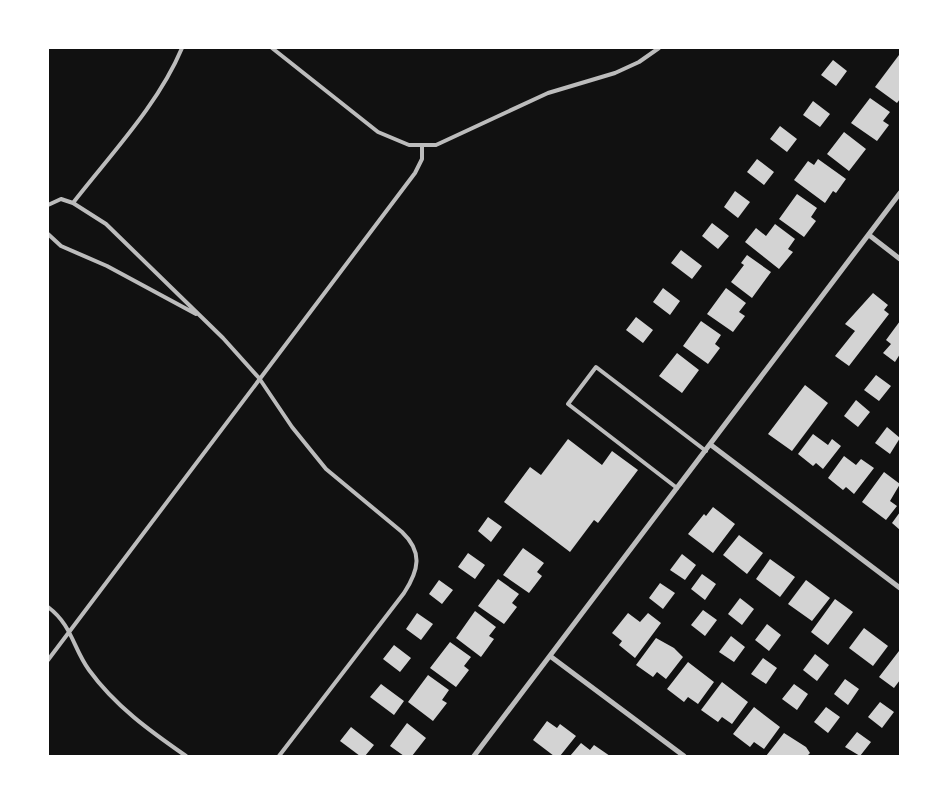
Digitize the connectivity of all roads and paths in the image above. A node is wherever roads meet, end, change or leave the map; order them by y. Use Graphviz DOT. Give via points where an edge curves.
graph roads {
  1 [pos="182,48"];
  2 [pos="272,48"];
  3 [pos="659,48"];
  4 [pos="422,147"];
  5 [pos="900,193"];
  6 [pos="73,203"];
  7 [pos="48,205"];
  8 [pos="48,234"];
  9 [pos="869,235"];
  10 [pos="900,259"];
  11 [pos="200,317"];
  12 [pos="259,378"];
  13 [pos="711,445"];
  14 [pos="707,451"];
  15 [pos="678,488"];
  16 [pos="900,588"];
  17 [pos="48,607"];
  18 [pos="70,630"];
  19 [pos="550,656"];
  20 [pos="48,660"];
  21 [pos="186,756"];
  22 [pos="279,756"];
  23 [pos="474,756"];
  24 [pos="684,756"];
  1 -- 6 [label="lane" via="158,92"];
  2 -- 4 [label="lane" via="378,132 396,141"];
  3 -- 4 [label="lane" via="616,73 548,93 450,140"];
  4 -- 12 [label="lane" via="422,159 415,173"];
  5 -- 9 [label="street"];
  6 -- 7 [label="lane" via="60,199"];
  6 -- 11 [label="lane" via="106,224"];
  8 -- 11 [label="lane" via="61,246 107,266"];
  9 -- 10 [label="street"];
  9 -- 13 [label="street"];
  11 -- 12 [label="lane"];
  12 -- 18 [label="lane"];
  12 -- 22 [label="lane" via="326,469 410,540 417,558 412,580 404,593"];
  13 -- 14 [label="street"];
  13 -- 16 [label="street"];
  14 -- 15 [label="street"];
  14 -- 15 [label="lane" via="596,367 568,404"];
  15 -- 19 [label="street"];
  17 -- 18 [label="lane"];
  18 -- 20 [label="lane"];
  18 -- 21 [label="lane" via="88,669 117,704"];
  19 -- 23 [label="street"];
  19 -- 24 [label="street"];
}
